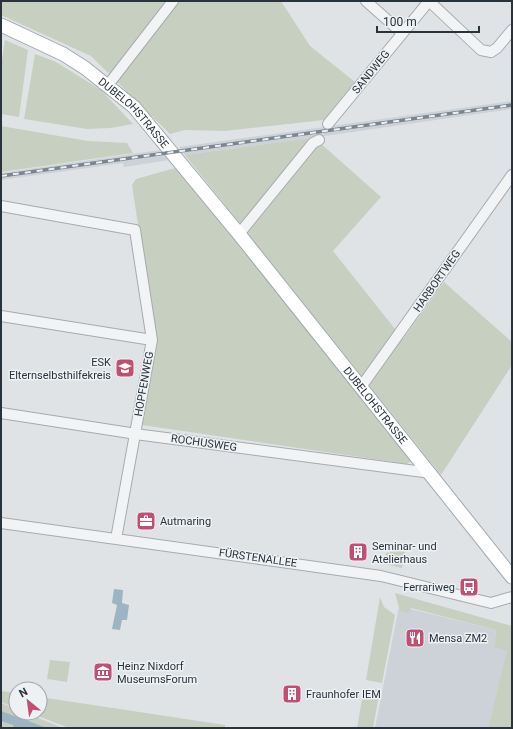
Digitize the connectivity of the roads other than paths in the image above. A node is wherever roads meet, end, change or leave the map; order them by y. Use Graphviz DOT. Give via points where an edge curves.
graph roads {
  1 [pos="173,1"];
  2 [pos="366,1"];
  3 [pos="429,1"];
  4 [pos="1,25"];
  5 [pos="512,30"];
  6 [pos="402,33"];
  7 [pos="108,85"];
  8 [pos="328,124"];
  9 [pos="319,140"];
  10 [pos="512,175"];
  11 [pos="1,206"];
  12 [pos="239,234"];
  13 [pos="1,316"];
  14 [pos="152,340"];
  15 [pos="361,387"];
  16 [pos="1,413"];
  17 [pos="135,434"];
  18 [pos="422,461"];
  19 [pos="407,470"];
  20 [pos="431,473"];
  21 [pos="1,523"];
  22 [pos="116,539"];
  23 [pos="512,577"];
  24 [pos="512,597"];
  1 -- 7 [label="street"];
  2 -- 6 [label="street"];
  3 -- 5 [label="street" via="481,50 491,52"];
  3 -- 6 [label="street, SANDWEG"];
  4 -- 7 [label="main road, DUBELOHSTRASSE" via="63,54"];
  6 -- 8 [label="street, SANDWEG"];
  7 -- 12 [label="main road, DUBELOHSTRASSE" via="134,107"];
  9 -- 12 [label="street" via="313,143"];
  10 -- 15 [label="street, HARBORTWEG"];
  11 -- 14 [label="street, HOPFENWEG" via="135,230"];
  12 -- 15 [label="main road, DUBELOHSTRASSE"];
  13 -- 14 [label="street"];
  14 -- 17 [label="street, HOPFENWEG"];
  15 -- 18 [label="main road, DUBELOHSTRASSE"];
  16 -- 17 [label="street, ROCHUSWEG"];
  17 -- 19 [label="street, ROCHUSWEG"];
  17 -- 22 [label="street, HOPFENWEG"];
  18 -- 19 [label="street"];
  18 -- 20 [label="main road, DUBELOHSTRASSE"];
  19 -- 20 [label="street, ROCHUSWEG"];
  20 -- 23 [label="main road, DUBELOHSTRASSE"];
  21 -- 22 [label="street, FÜRSTENALLEE"];
  22 -- 24 [label="street, FÜRSTENALLEE" via="381,576 491,602"];
}
